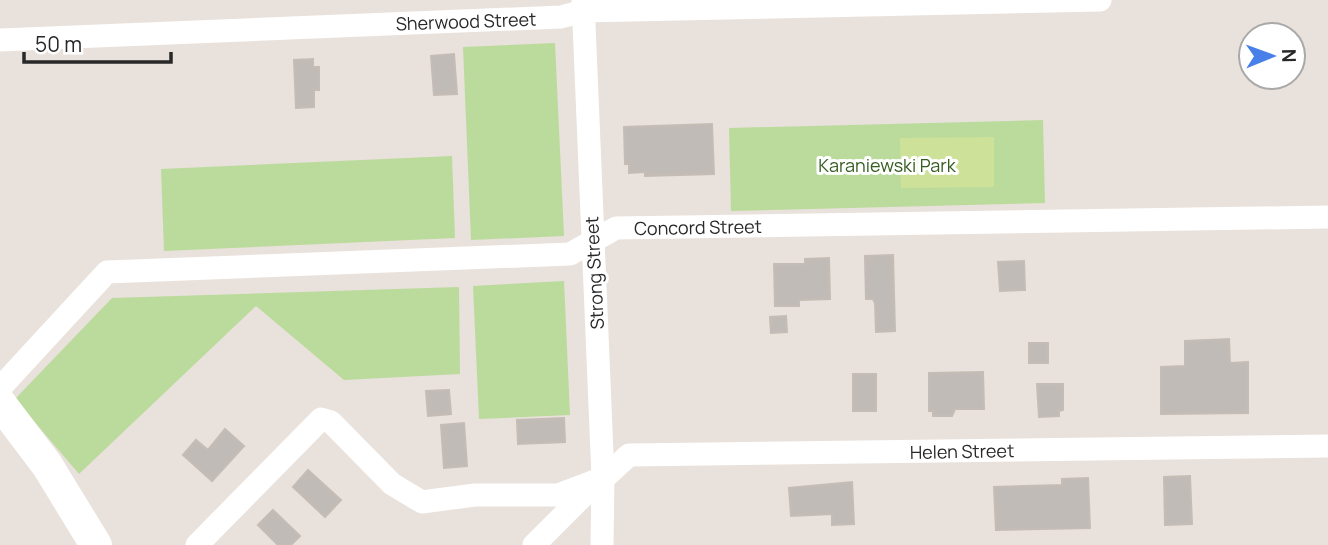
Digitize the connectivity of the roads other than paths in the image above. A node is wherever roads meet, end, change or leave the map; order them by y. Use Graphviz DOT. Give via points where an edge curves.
graph roads {
  1 [pos="1100,0"];
  2 [pos="583,5"];
  3 [pos="0,40"];
  4 [pos="1328,217"];
  5 [pos="592,241"];
  6 [pos="0,388"];
  7 [pos="0,404"];
  8 [pos="1328,446"];
  9 [pos="603,478"];
  10 [pos="96,545"];
  11 [pos="197,545"];
  12 [pos="534,545"];
  13 [pos="602,545"];
  1 -- 2 [label="street, Sherwood Street"];
  2 -- 3 [label="street, Sherwood Street" via="561,17"];
  2 -- 5 [label="street, Strong Street"];
  4 -- 5 [label="street, Concord Street" via="620,228"];
  5 -- 6 [label="street, Concord Street" via="570,254 107,272"];
  5 -- 9 [label="street, Strong Street"];
  7 -- 10 [label="street" via="47,465"];
  8 -- 9 [label="street, Helen Street" via="629,455"];
  9 -- 11 [label="street" via="558,495 475,495 422,502 392,484 331,422 321,419"];
  9 -- 12 [label="street, Helen Street"];
  9 -- 13 [label="street, Strong Street"];
}
